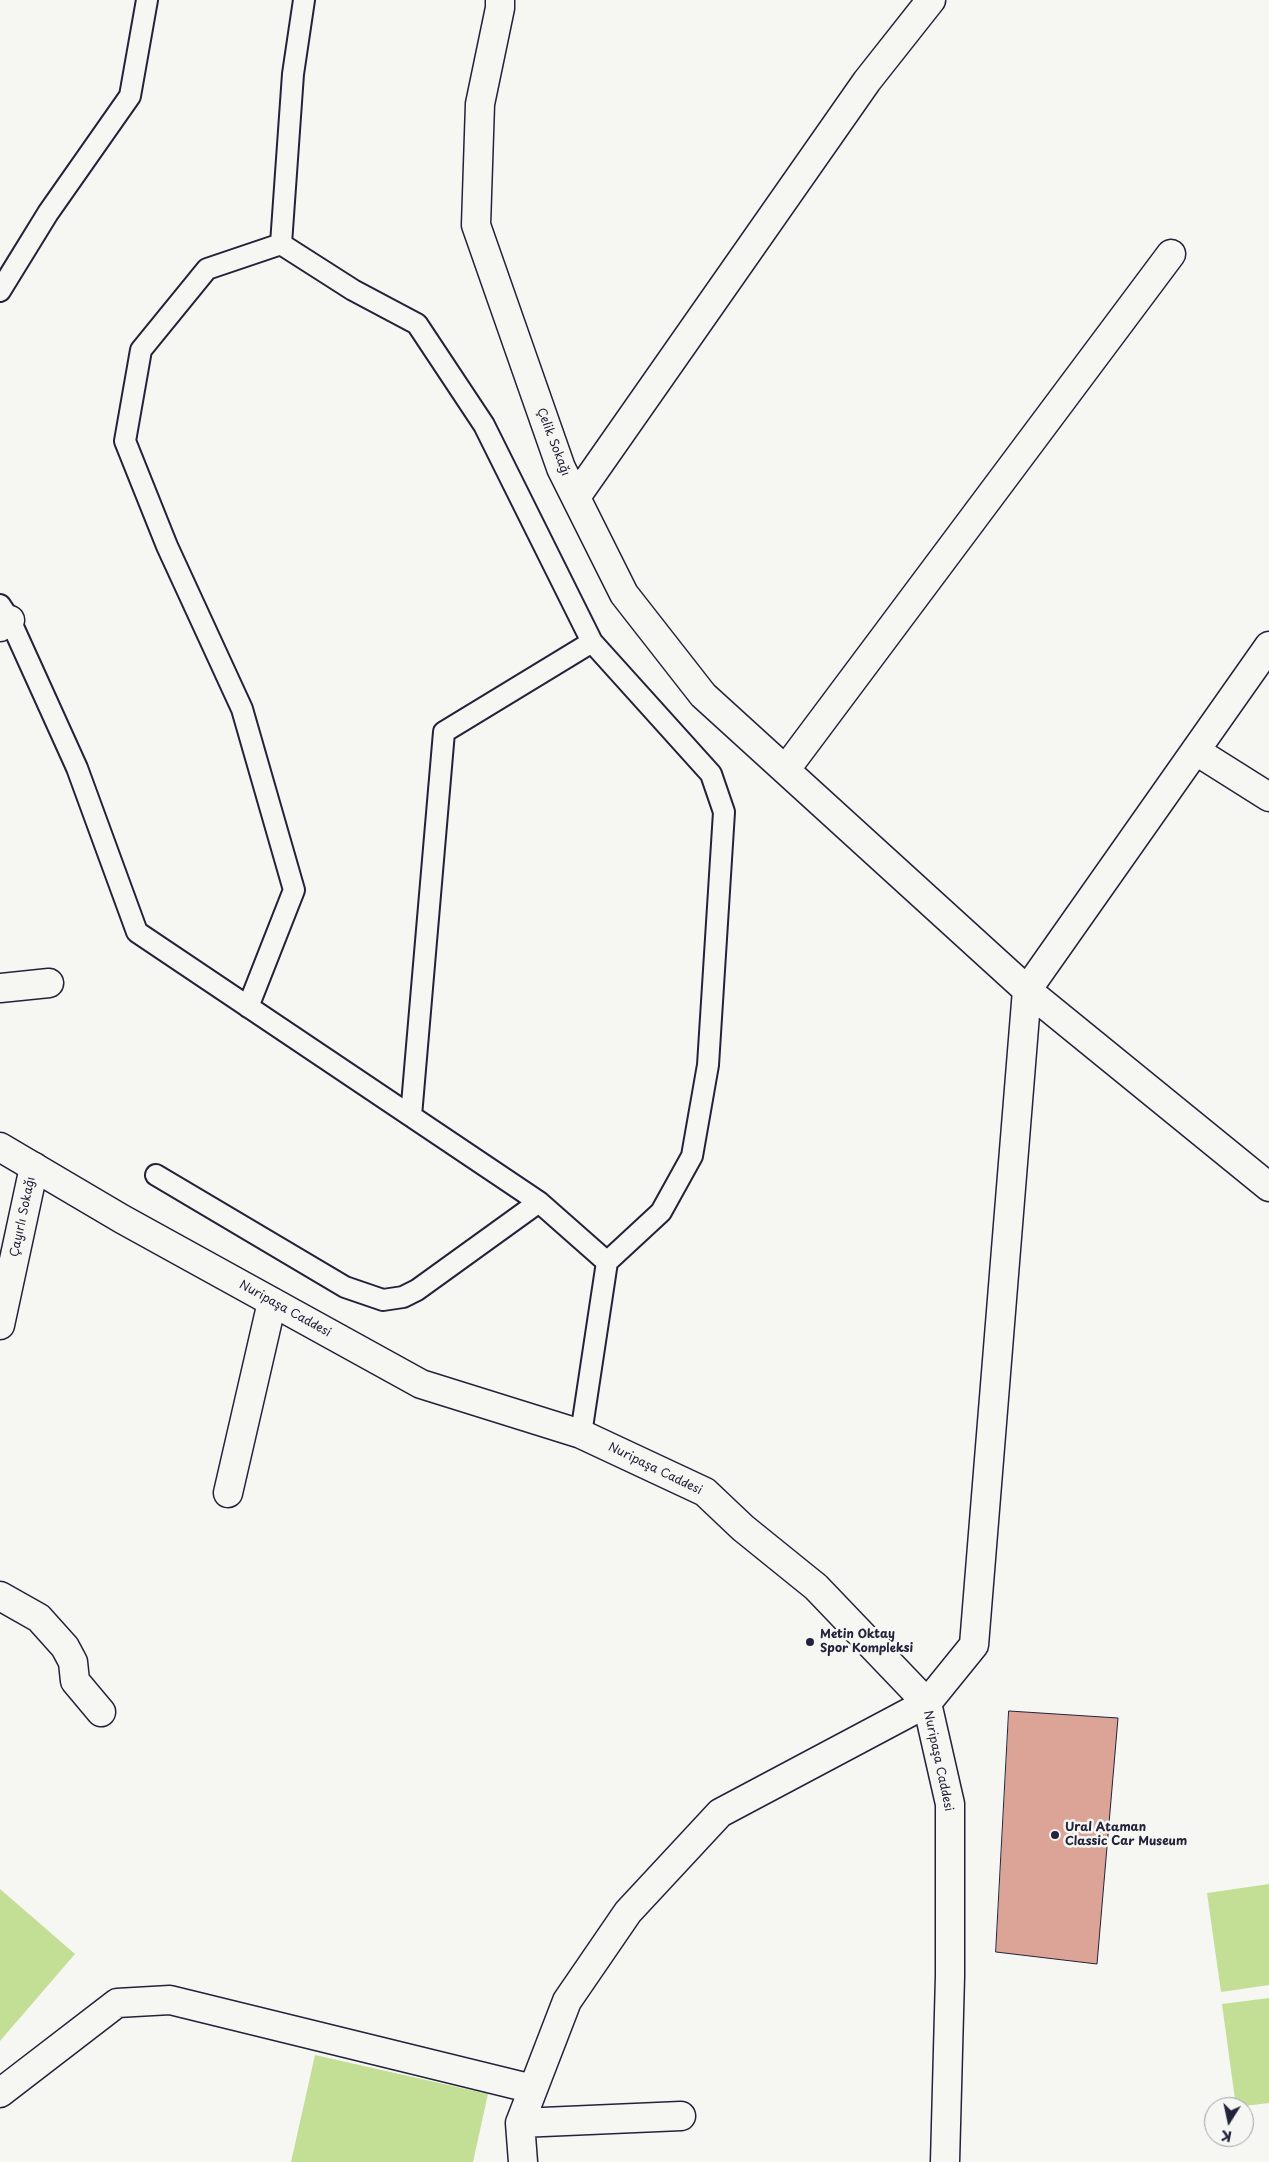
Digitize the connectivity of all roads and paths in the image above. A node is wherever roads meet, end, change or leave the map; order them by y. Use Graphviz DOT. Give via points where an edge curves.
graph roads {
  1 [pos="147,0"];
  2 [pos="304,0"];
  3 [pos="931,0"];
  4 [pos="502,3"];
  5 [pos="281,244"];
  6 [pos="1171,254"];
  7 [pos="0,290"];
  8 [pos="576,497"];
  9 [pos="3,617"];
  10 [pos="592,642"];
  11 [pos="1269,646"];
  12 [pos="1196,750"];
  13 [pos="786,769"];
  14 [pos="1269,798"];
  15 [pos="49,983"];
  16 [pos="0,988"];
  17 [pos="1028,990"];
  18 [pos="248,1007"];
  19 [pos="411,1116"];
  20 [pos="0,1147"];
  21 [pos="34,1167"];
  22 [pos="156,1175"];
  23 [pos="1269,1187"];
  24 [pos="540,1202"];
  25 [pos="608,1262"];
  26 [pos="272,1302"];
  27 [pos="0,1325"];
  28 [pos="581,1434"];
  29 [pos="228,1493"];
  30 [pos="0,1596"];
  31 [pos="926,1704"];
  32 [pos="101,1712"];
  33 [pos="533,2089"];
  34 [pos="0,2093"];
  35 [pos="680,2116"];
  36 [pos="520,2123"];
  37 [pos="523,2162"];
  38 [pos="945,2162"];
  1 -- 7 [label="lane" via="130,96 48,213"];
  2 -- 5 [label="lane" via="293,74"];
  3 -- 8 [label="street" via="867,82"];
  4 -- 8 [label="street, Çelik Sokağı" via="480,104 476,226 562,468"];
  5 -- 10 [label="lane" via="353,290 417,324 484,425"];
  5 -- 18 [label="lane" via="207,269 141,350 125,440 167,546 242,709 294,890"];
  6 -- 13 [label="street"];
  8 -- 13 [label="street, Çelik Sokağı" via="624,594 704,695"];
  9 -- 18 [label="lane" via="77,768 137,932"];
  10 -- 19 [label="lane" via="444,732"];
  10 -- 25 [label="lane" via="711,774 724,812 708,1065 692,1156 661,1212"];
  11 -- 12 [label="street"];
  12 -- 14 [label="street"];
  12 -- 17 [label="street"];
  13 -- 17 [label="street, Çelik Sokağı"];
  15 -- 16 [label="street"];
  17 -- 23 [label="street, Çelik Sokağı"];
  17 -- 31 [label="street" via="974,1645"];
  18 -- 19 [label="lane"];
  19 -- 24 [label="lane"];
  20 -- 21 [label="street, Nuripaşa Caddesi"];
  21 -- 26 [label="street, Nuripaşa Caddesi"];
  21 -- 27 [label="street, Çayırlı Sokağı"];
  22 -- 24 [label="lane" via="345,1286 383,1300 403,1297 418,1290"];
  24 -- 25 [label="lane"];
  25 -- 28 [label="lane"];
  26 -- 28 [label="street, Nuripaşa Caddesi" via="420,1384"];
  26 -- 29 [label="street"];
  28 -- 31 [label="street, Nuripaşa Caddesi" via="705,1492 743,1528 816,1587"];
  30 -- 32 [label="street" via="39,1618 65,1647 73,1662 75,1681"];
  31 -- 33 [label="street" via="720,1813 628,1912 567,2001"];
  31 -- 38 [label="street, Nuripaşa Caddesi" via="950,1804"];
  33 -- 34 [label="street" via="170,2000 117,2003"];
  33 -- 36 [label="street"];
  35 -- 36 [label="street"];
  36 -- 37 [label="street"];
}
